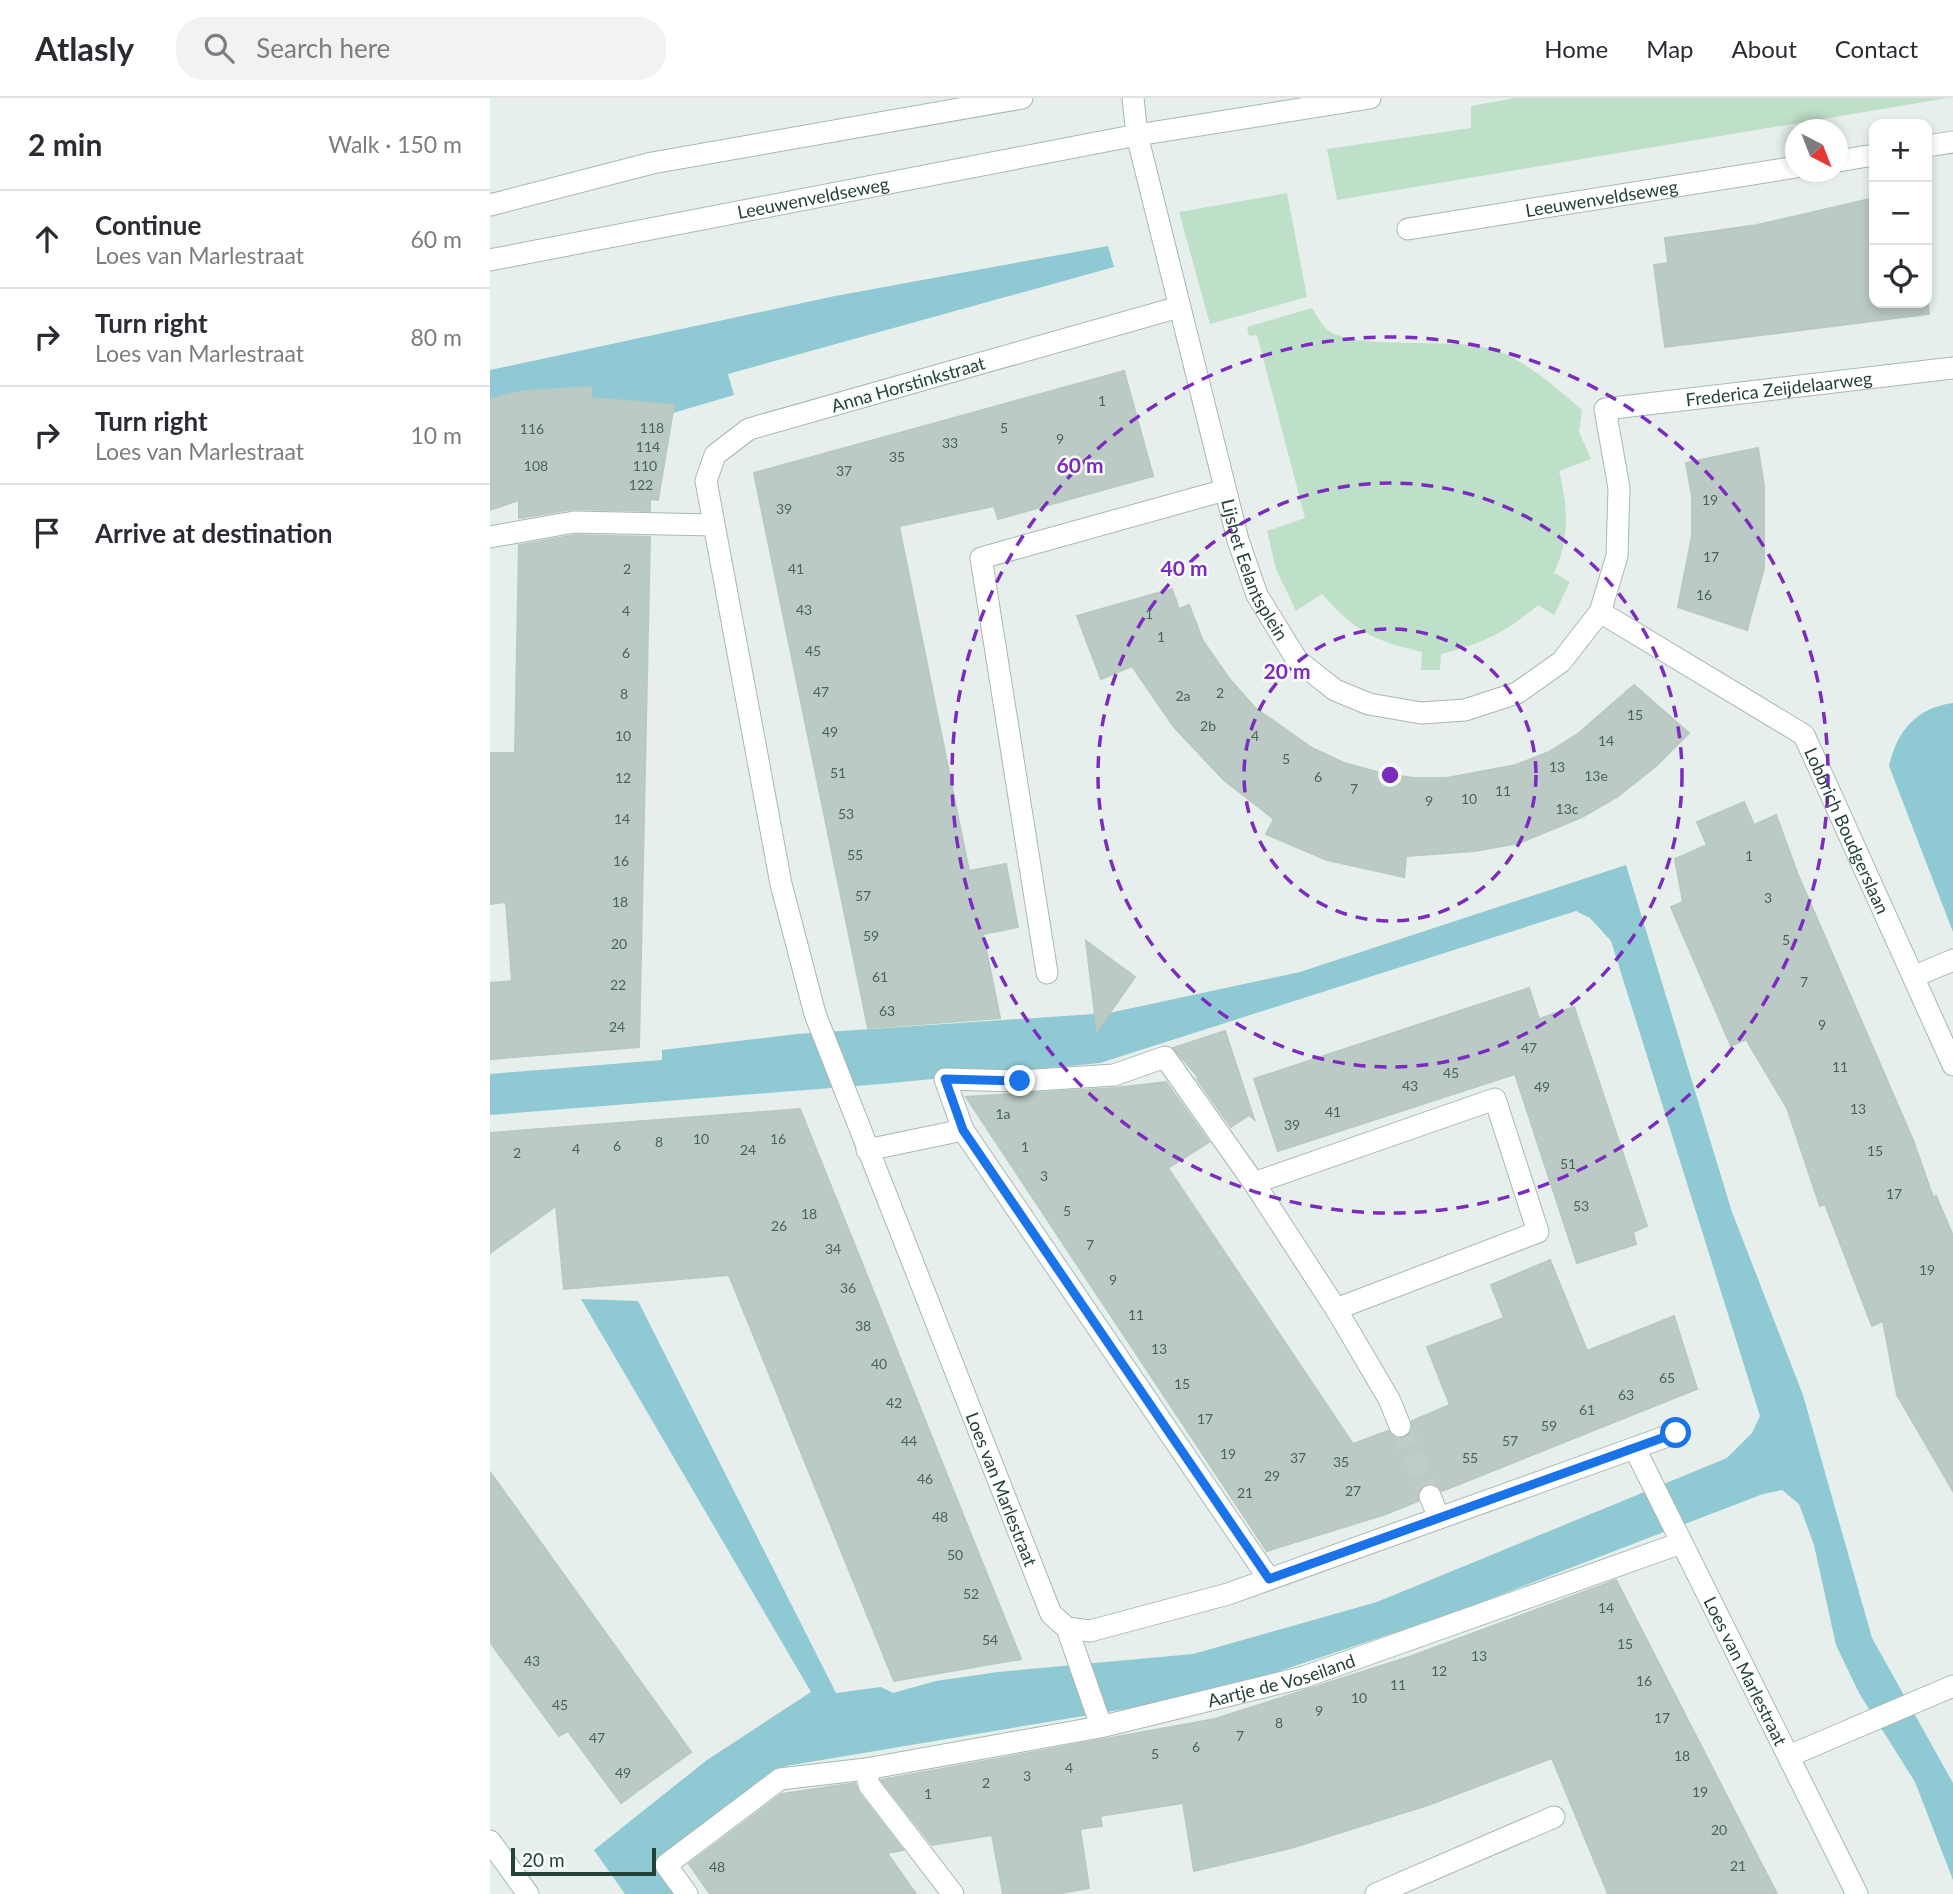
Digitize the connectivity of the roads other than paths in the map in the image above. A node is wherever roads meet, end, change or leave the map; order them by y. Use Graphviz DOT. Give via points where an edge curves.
graph roads {
  1 [pos="1022,98"];
  2 [pos="1133,98"];
  3 [pos="1370,98"];
  4 [pos="1137,135"];
  5 [pos="1953,142"];
  6 [pos="1932,145"];
  7 [pos="1869,156"];
  8 [pos="1848,159"];
  9 [pos="1785,169"];
  10 [pos="490,205"];
  11 [pos="1408,229"];
  12 [pos="490,260"];
  13 [pos="1179,307"];
  14 [pos="1953,368"];
  15 [pos="1605,409"];
  16 [pos="1225,490"];
  17 [pos="713,525"];
  18 [pos="490,537"];
  19 [pos="1601,612"];
  20 [pos="1953,960"];
  21 [pos="1047,973"];
  22 [pos="1922,973"];
  23 [pos="815,1014"];
  24 [pos="1953,1065"];
  25 [pos="963,1130"];
  26 [pos="867,1150"];
  27 [pos="1254,1184"];
  28 [pos="1336,1308"];
  29 [pos="1400,1426"];
  30 [pos="1676,1433"];
  31 [pos="1639,1458"];
  32 [pos="1430,1496"];
  33 [pos="1439,1518"];
  34 [pos="1681,1543"];
  35 [pos="1269,1579"];
  36 [pos="1067,1628"];
  37 [pos="1953,1686"];
  38 [pos="1099,1720"];
  39 [pos="1789,1756"];
  40 [pos="866,1769"];
  41 [pos="1554,1817"];
  42 [pos="490,1841"];
  43 [pos="527,1894"];
  44 [pos="687,1894"];
  45 [pos="954,1894"];
  46 [pos="1376,1894"];
  47 [pos="1857,1894"];
  1 -- 10 [label="street" via="652,163"];
  2 -- 4 [label="street"];
  3 -- 4 [label="street, Leeuwenveldseweg"];
  4 -- 12 [label="street, Leeuwenveldseweg"];
  4 -- 13 [label="street, Lijsbet Eelantsplein"];
  5 -- 6 [label="street"];
  7 -- 8 [label="street"];
  9 -- 11 [label="street, Leeuwenveldseweg"];
  13 -- 16 [label="street, Lijsbet Eelantsplein"];
  13 -- 17 [label="street, Anna Horstinkstraat" via="749,429 724,446 709,467 707,495"];
  14 -- 15 [label="street, Frederica Zeijdelaarweg"];
  15 -- 19 [label="street, Lijsbet Eelantsplein" via="1619,488 1617,556"];
  16 -- 19 [label="street, Lijsbet Eelantsplein" via="1257,594 1297,660 1335,690 1369,704 1421,713 1465,710 1517,693 1561,662"];
  16 -- 21 [label="street" via="981,558"];
  17 -- 18 [label="street" via="574,522"];
  17 -- 23 [label="street, Anna Horstinkstraat" via="781,884"];
  19 -- 22 [label="street, Lobbrich Boudgerslaan" via="1804,735"];
  20 -- 22 [label="street"];
  22 -- 24 [label="street, Lobbrich Boudgerslaan"];
  23 -- 26 [label="street, Loes van Marlestraat"];
  25 -- 26 [label="street"];
  25 -- 27 [label="street" via="945,1079 1020,1081 1114,1075 1165,1056"];
  25 -- 35 [label="street"];
  26 -- 36 [label="street, Loes van Marlestraat" via="1051,1614"];
  27 -- 28 [label="street"];
  27 -- 28 [label="street" via="1494,1099 1538,1232"];
  28 -- 29 [label="street"];
  30 -- 31 [label="street"];
  31 -- 33 [label="street"];
  31 -- 34 [label="street, Loes van Marlestraat"];
  32 -- 33 [label="street"];
  33 -- 35 [label="street"];
  34 -- 39 [label="street, Loes van Marlestraat"];
  34 -- 40 [label="street, Aartje de Voseiland" via="1304,1677 1100,1727"];
  35 -- 36 [label="street" via="1090,1631"];
  36 -- 38 [label="street"];
  37 -- 39 [label="street"];
  39 -- 47 [label="street, Loes van Marlestraat"];
  40 -- 44 [label="street, Aartje de Voseiland" via="780,1779 666,1865"];
  40 -- 45 [label="street" via="869,1785"];
  41 -- 46 [label="street"];
  42 -- 43 [label="street"];
}
